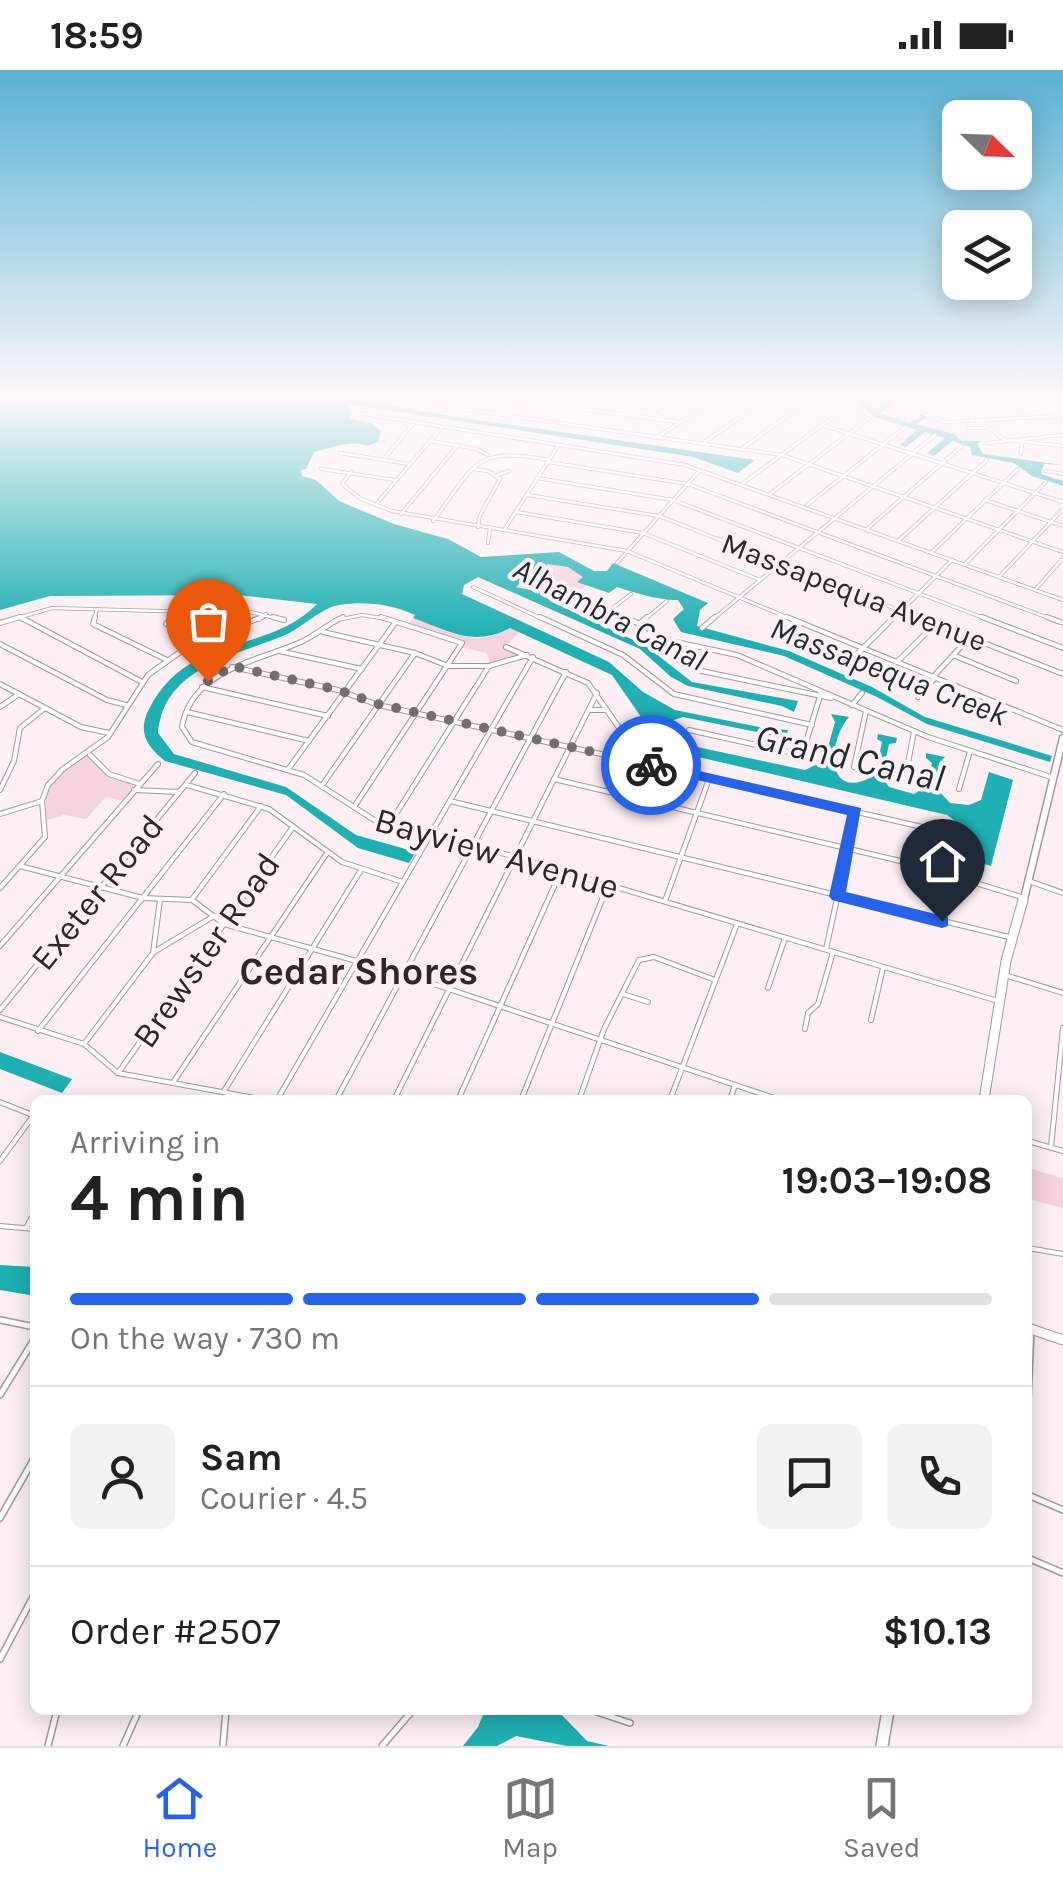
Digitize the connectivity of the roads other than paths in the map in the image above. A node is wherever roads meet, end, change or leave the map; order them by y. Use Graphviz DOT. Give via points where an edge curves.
graph roads {
  1 [pos="348,478"];
  2 [pos="388,478"];
  3 [pos="431,478"];
  4 [pos="465,478"];
  5 [pos="498,478"];
  6 [pos="538,478"];
  7 [pos="539,478"];
  8 [pos="653,478"];
  9 [pos="694,478"];
  10 [pos="725,478"];
  11 [pos="750,478"];
  12 [pos="791,478"];
  13 [pos="841,478"];
  14 [pos="850,478"];
  15 [pos="882,478"];
  16 [pos="925,478"];
  17 [pos="966,478"];
  18 [pos="988,478"];
  19 [pos="1008,478"];
  20 [pos="398,480"];
  21 [pos="1046,482"];
  22 [pos="1003,483"];
  23 [pos="688,484"];
  24 [pos="742,484"];
  25 [pos="873,486"];
  26 [pos="1035,493"];
  27 [pos="770,494"];
  28 [pos="527,495"];
  29 [pos="903,497"];
  30 [pos="673,500"];
  31 [pos="985,500"];
  32 [pos="1063,502"];
  33 [pos="375,505"];
  34 [pos="805,507"];
  35 [pos="934,508"];
  36 [pos="1063,509"];
  37 [pos="1018,511"];
  38 [pos="516,512"];
  39 [pos="402,514"];
  40 [pos="659,516"];
  41 [pos="835,518"];
  42 [pos="966,518"];
  43 [pos="433,521"];
  44 [pos="1050,522"];
  45 [pos="1063,526"];
  46 [pos="478,527"];
  47 [pos="490,528"];
  48 [pos="866,529"];
  49 [pos="504,530"];
  50 [pos="999,530"];
  51 [pos="818,532"];
  52 [pos="643,534"];
  53 [pos="898,541"];
  54 [pos="1033,542"];
  55 [pos="488,543"];
  56 [pos="799,548"];
  57 [pos="627,551"];
  58 [pos="931,552"];
  59 [pos="1063,552"];
  60 [pos="1063,558"];
  61 [pos="952,560"];
  62 [pos="617,563"];
  63 [pos="780,564"];
  64 [pos="965,565"];
  65 [pos="936,576"];
  66 [pos="999,577"];
  67 [pos="760,580"];
  68 [pos="548,584"];
  69 [pos="472,587"];
  70 [pos="1034,590"];
  71 [pos="918,593"];
  72 [pos="630,594"];
  73 [pos="740,597"];
  74 [pos="1063,600"];
  75 [pos="668,601"];
  76 [pos="97,609"];
  77 [pos="610,610"];
  78 [pos="900,610"];
  79 [pos="177,611"];
  80 [pos="266,614"];
  81 [pos="20,617"];
  82 [pos="284,620"];
  83 [pos="396,622"];
  84 [pos="1063,623"];
  85 [pos="0,624"];
  86 [pos="166,624"];
  87 [pos="640,624"];
  88 [pos="934,624"];
  89 [pos="702,628"];
  90 [pos="322,631"];
  91 [pos="970,638"];
  92 [pos="672,641"];
  93 [pos="0,644"];
  94 [pos="380,644"];
  95 [pos="506,648"];
  96 [pos="863,648"];
  97 [pos="1063,648"];
  98 [pos="278,651"];
  99 [pos="415,653"];
  100 [pos="953,655"];
  101 [pos="530,656"];
  102 [pos="855,656"];
  103 [pos="166,660"];
  104 [pos="897,662"];
  105 [pos="232,666"];
  106 [pos="448,666"];
  107 [pos="490,666"];
  108 [pos="362,670"];
  109 [pos="566,672"];
  110 [pos="1063,674"];
  111 [pos="934,677"];
  112 [pos="792,678"];
  113 [pos="1016,680"];
  114 [pos="142,682"];
  115 [pos="0,684"];
  116 [pos="202,687"];
  117 [pos="788,689"];
  118 [pos="345,693"];
  119 [pos="597,693"];
  120 [pos="862,693"];
  121 [pos="19,694"];
  122 [pos="821,694"];
  123 [pos="918,697"];
  124 [pos="378,704"];
  125 [pos="852,704"];
  126 [pos="126,706"];
  127 [pos="0,707"];
  128 [pos="45,708"];
  129 [pos="589,710"];
  130 [pos="607,710"];
  131 [pos="866,711"];
  132 [pos="186,712"];
  133 [pos="416,713"];
  134 [pos="328,716"];
  135 [pos="453,721"];
  136 [pos="812,725"];
  137 [pos="491,730"];
  138 [pos="689,730"];
  139 [pos="914,732"];
  140 [pos="111,733"];
  141 [pos="1063,734"];
  142 [pos="530,738"];
  143 [pos="309,741"];
  144 [pos="570,747"];
  145 [pos="636,751"];
  146 [pos="970,751"];
  147 [pos="88,754"];
  148 [pos="628,760"];
  149 [pos="158,764"];
  150 [pos="656,766"];
  151 [pos="854,766"];
  152 [pos="289,768"];
  153 [pos="194,773"];
  154 [pos="708,778"];
  155 [pos="905,778"];
  156 [pos="1054,778"];
  157 [pos="554,780"];
  158 [pos="140,784"];
  159 [pos="186,784"];
  160 [pos="322,785"];
  161 [pos="959,788"];
  162 [pos="0,790"];
  163 [pos="134,790"];
  164 [pos="179,792"];
  165 [pos="224,794"];
  166 [pos="450,800"];
  167 [pos="42,801"];
  168 [pos="261,806"];
  169 [pos="353,808"];
  170 [pos="491,811"];
  171 [pos="856,812"];
  172 [pos="696,813"];
  173 [pos="0,814"];
  174 [pos="533,821"];
  175 [pos="389,824"];
  176 [pos="293,826"];
  177 [pos="430,835"];
  178 [pos="472,846"];
  179 [pos="848,849"];
  180 [pos="328,852"];
  181 [pos="515,857"];
  182 [pos="680,857"];
  183 [pos="20,866"];
  184 [pos="928,868"];
  185 [pos="361,870"];
  186 [pos="561,871"];
  187 [pos="60,877"];
  188 [pos="403,882"];
  189 [pos="1029,882"];
  190 [pos="608,886"];
  191 [pos="0,888"];
  192 [pos="100,888"];
  193 [pos="1063,892"];
  194 [pos="838,896"];
  195 [pos="142,898"];
  196 [pos="1025,898"];
  197 [pos="160,900"];
  198 [pos="192,900"];
  199 [pos="664,902"];
  200 [pos="214,916"];
  201 [pos="224,924"];
  202 [pos="737,924"];
  203 [pos="270,937"];
  204 [pos="785,938"];
  205 [pos="1013,938"];
  206 [pos="0,946"];
  207 [pos="312,950"];
  208 [pos="826,950"];
  209 [pos="833,952"];
  210 [pos="152,953"];
  211 [pos="357,962"];
  212 [pos="884,968"];
  213 [pos="404,974"];
  214 [pos="1004,975"];
  215 [pos="715,980"];
  216 [pos="768,988"];
  217 [pos="450,989"];
  218 [pos="1063,993"];
  219 [pos="623,994"];
  220 [pos="648,1002"];
  221 [pos="1000,1002"];
  222 [pos="500,1006"];
  223 [pos="0,1013"];
  224 [pos="871,1020"];
  225 [pos="552,1023"];
  226 [pos="805,1028"];
  227 [pos="1063,1028"];
  228 [pos="38,1031"];
  229 [pos="601,1040"];
  230 [pos="84,1044"];
  231 [pos="682,1067"];
  232 [pos="118,1073"];
  233 [pos="173,1082"];
  234 [pos="735,1085"];
  235 [pos="223,1092"];
  236 [pos="239,1095"];
  237 [pos="280,1095"];
  238 [pos="339,1095"];
  239 [pos="397,1095"];
  240 [pos="460,1095"];
  241 [pos="523,1095"];
  242 [pos="581,1095"];
  243 [pos="672,1095"];
  244 [pos="732,1095"];
  245 [pos="765,1095"];
  246 [pos="985,1095"];
  247 [pos="0,1102"];
  248 [pos="30,1114"];
  249 [pos="30,1121"];
  250 [pos="1032,1142"];
  251 [pos="1051,1147"];
  252 [pos="1063,1150"];
  253 [pos="0,1161"];
  254 [pos="30,1221"];
  255 [pos="0,1226"];
  256 [pos="26,1228"];
  257 [pos="30,1228"];
  258 [pos="1032,1249"];
  259 [pos="1063,1254"];
  260 [pos="0,1320"];
  261 [pos="30,1326"];
  262 [pos="1032,1330"];
  263 [pos="1063,1340"];
  264 [pos="30,1346"];
  265 [pos="0,1395"];
  266 [pos="30,1466"];
  267 [pos="1032,1497"];
  268 [pos="1063,1510"];
  269 [pos="0,1518"];
  270 [pos="1032,1560"];
  271 [pos="1063,1572"];
  272 [pos="30,1602"];
  273 [pos="0,1659"];
  274 [pos="57,1715"];
  275 [pos="137,1715"];
  276 [pos="226,1715"];
  277 [pos="409,1715"];
  278 [pos="600,1715"];
  279 [pos="885,1715"];
  280 [pos="630,1723"];
  281 [pos="48,1746"];
  282 [pos="123,1746"];
  283 [pos="223,1746"];
  284 [pos="382,1746"];
  285 [pos="882,1746"];
  1 -- 33 [label="street" via="343,487"];
  2 -- 20 [label="street"];
  3 -- 39 [label="street"];
  4 -- 43 [label="street"];
  5 -- 46 [label="street"];
  6 -- 28 [label="street"];
  7 -- 30 [label="street"];
  8 -- 23 [label="street"];
  9 -- 23 [label="street"];
  10 -- 24 [label="street"];
  11 -- 24 [label="street"];
  12 -- 27 [label="street"];
  13 -- 34 [label="street"];
  14 -- 25 [label="street"];
  15 -- 25 [label="street"];
  16 -- 29 [label="street"];
  17 -- 35 [label="street"];
  18 -- 22 [label="street"];
  19 -- 22 [label="street"];
  20 -- 33 [label="street"];
  21 -- 26 [label="street"];
  22 -- 26 [label="street"];
  22 -- 31 [label="street"];
  23 -- 30 [label="street"];
  23 -- 51 [label="street"];
  24 -- 27 [label="street"];
  25 -- 29 [label="street"];
  25 -- 41 [label="street"];
  26 -- 32 [label="street"];
  26 -- 37 [label="street"];
  27 -- 34 [label="street"];
  28 -- 38 [label="street"];
  28 -- 40 [label="street, Massapequa Avenue"];
  29 -- 35 [label="street"];
  29 -- 48 [label="street"];
  30 -- 40 [label="street"];
  30 -- 56 [label="street"];
  31 -- 37 [label="street"];
  31 -- 42 [label="street"];
  33 -- 39 [label="street"];
  34 -- 41 [label="street"];
  35 -- 42 [label="street"];
  35 -- 53 [label="street"];
  36 -- 44 [label="street"];
  37 -- 44 [label="street"];
  37 -- 50 [label="street"];
  38 -- 49 [label="street"];
  38 -- 52 [label="street"];
  39 -- 43 [label="street"];
  40 -- 52 [label="street"];
  40 -- 63 [label="street, Massapequa Avenue"];
  41 -- 48 [label="street"];
  41 -- 51 [label="street"];
  42 -- 50 [label="street"];
  42 -- 58 [label="street"];
  43 -- 46 [label="street"];
  44 -- 45 [label="street"];
  44 -- 54 [label="street"];
  46 -- 47 [label="street"];
  47 -- 49 [label="street"];
  47 -- 55 [label="street"];
  48 -- 53 [label="street"];
  49 -- 57 [label="street"];
  50 -- 54 [label="street"];
  50 -- 64 [label="street"];
  51 -- 56 [label="street"];
  51 -- 65 [label="street"];
  52 -- 57 [label="street"];
  52 -- 67 [label="street"];
  53 -- 58 [label="street"];
  54 -- 59 [label="street"];
  54 -- 66 [label="street"];
  56 -- 63 [label="street"];
  56 -- 71 [label="street"];
  57 -- 62 [label="street"];
  57 -- 73 [label="street"];
  58 -- 61 [label="street"];
  60 -- 70 [label="street"];
  61 -- 64 [label="street"];
  61 -- 65 [label="street"];
  63 -- 67 [label="street"];
  63 -- 78 [label="street, Massapequa Avenue"];
  64 -- 66 [label="street"];
  65 -- 71 [label="street"];
  65 -- 84 [label="street"];
  66 -- 70 [label="street"];
  67 -- 73 [label="street"];
  68 -- 77 [label="street"];
  69 -- 136 [label="street" via="623,654 674,694"];
  70 -- 74 [label="street"];
  71 -- 78 [label="street"];
  71 -- 97 [label="street"];
  72 -- 77 [label="street"];
  73 -- 89 [label="street"];
  73 -- 96 [label="street"];
  75 -- 87 [label="street"];
  76 -- 79 [label="street"];
  76 -- 81 [label="street" via="47,608"];
  76 -- 103 [label="street" via="93,624"];
  77 -- 87 [label="street"];
  78 -- 88 [label="street, Massapequa Avenue"];
  78 -- 96 [label="street"];
  79 -- 80 [label="street" via="230,607"];
  79 -- 86 [label="street"];
  80 -- 82 [label="street"];
  80 -- 103 [label="street"];
  81 -- 85 [label="street"];
  81 -- 114 [label="street"];
  83 -- 90 [label="street" via="352,615"];
  83 -- 94 [label="street"];
  83 -- 106 [label="street" via="462,644"];
  87 -- 92 [label="street"];
  88 -- 91 [label="street, Massapequa Avenue"];
  88 -- 104 [label="street"];
  90 -- 94 [label="street"];
  90 -- 98 [label="street"];
  91 -- 100 [label="street"];
  91 -- 110 [label="street, Massapequa Avenue"];
  92 -- 112 [label="street" via="738,656"];
  92 -- 117 [label="street" via="697,670"];
  93 -- 126 [label="street"];
  94 -- 99 [label="street"];
  94 -- 108 [label="street"];
  95 -- 101 [label="street"];
  96 -- 102 [label="street"];
  96 -- 104 [label="street"];
  98 -- 105 [label="street"];
  98 -- 108 [label="street"];
  99 -- 106 [label="street"];
  99 -- 124 [label="street"];
  100 -- 111 [label="street"];
  100 -- 113 [label="street"];
  101 -- 107 [label="street"];
  101 -- 109 [label="street"];
  101 -- 137 [label="street"];
  103 -- 114 [label="street"];
  104 -- 111 [label="street"];
  105 -- 116 [label="street"];
  105 -- 118 [label="street"];
  106 -- 107 [label="street"];
  106 -- 133 [label="street"];
  107 -- 135 [label="street"];
  108 -- 118 [label="street"];
  109 -- 119 [label="street"];
  109 -- 142 [label="street"];
  111 -- 123 [label="street"];
  111 -- 141 [label="street"];
  112 -- 117 [label="street"];
  112 -- 122 [label="street"];
  114 -- 126 [label="street"];
  115 -- 121 [label="street"];
  116 -- 132 [label="street"];
  116 -- 134 [label="street"];
  117 -- 122 [label="street"];
  118 -- 124 [label="street"];
  118 -- 134 [label="street"];
  119 -- 129 [label="street"];
  119 -- 130 [label="street"];
  120 -- 125 [label="street"];
  121 -- 127 [label="street"];
  121 -- 128 [label="street"];
  122 -- 125 [label="street"];
  122 -- 136 [label="street"];
  124 -- 133 [label="street"];
  124 -- 160 [label="street"];
  125 -- 131 [label="street"];
  126 -- 140 [label="street"];
  128 -- 140 [label="street" via="81,727"];
  128 -- 162 [label="street" via="20,728"];
  129 -- 130 [label="street"];
  129 -- 144 [label="street"];
  130 -- 145 [label="street"];
  131 -- 139 [label="street"];
  131 -- 151 [label="street"];
  132 -- 143 [label="street"];
  132 -- 152 [label="street, Bayview Avenue" via="181,727 192,742"];
  133 -- 135 [label="street"];
  133 -- 169 [label="street"];
  134 -- 143 [label="street"];
  135 -- 137 [label="street"];
  135 -- 175 [label="street"];
  136 -- 138 [label="street" via="802,755"];
  137 -- 142 [label="street"];
  137 -- 166 [label="street"];
  139 -- 146 [label="street"];
  139 -- 155 [label="street"];
  140 -- 147 [label="street"];
  141 -- 156 [label="main road"];
  142 -- 144 [label="street"];
  142 -- 170 [label="street"];
  143 -- 152 [label="street"];
  144 -- 148 [label="street"];
  144 -- 157 [label="street"];
  145 -- 148 [label="street"];
  145 -- 150 [label="street"];
  146 -- 156 [label="street"];
  146 -- 161 [label="street"];
  147 -- 158 [label="street" via="109,774"];
  147 -- 167 [label="street" via="56,774"];
  148 -- 150 [label="street"];
  149 -- 158 [label="street"];
  150 -- 154 [label="street"];
  152 -- 160 [label="street, Bayview Avenue"];
  153 -- 159 [label="street, Exeter Road"];
  154 -- 171 [label="street"];
  154 -- 172 [label="street"];
  156 -- 189 [label="main road"];
  157 -- 172 [label="street"];
  157 -- 174 [label="street"];
  158 -- 163 [label="street"];
  159 -- 164 [label="street, Exeter Road"];
  159 -- 165 [label="street"];
  160 -- 169 [label="street, Bayview Avenue"];
  163 -- 164 [label="street"];
  163 -- 187 [label="street"];
  164 -- 192 [label="street, Exeter Road"];
  165 -- 168 [label="street"];
  165 -- 195 [label="street"];
  166 -- 170 [label="street"];
  166 -- 177 [label="street"];
  167 -- 173 [label="street"];
  167 -- 183 [label="street" via="45,837"];
  168 -- 176 [label="street"];
  168 -- 198 [label="street"];
  169 -- 175 [label="street, Bayview Avenue"];
  170 -- 174 [label="street"];
  170 -- 178 [label="street"];
  171 -- 179 [label="street"];
  171 -- 184 [label="street" via="931,829 938,835"];
  172 -- 179 [label="street"];
  172 -- 182 [label="street"];
  174 -- 181 [label="street"];
  174 -- 182 [label="street"];
  175 -- 177 [label="street, Bayview Avenue"];
  176 -- 180 [label="street"];
  176 -- 201 [label="street, Brewster Road"];
  177 -- 178 [label="street, Bayview Avenue"];
  177 -- 188 [label="street"];
  178 -- 181 [label="street, Bayview Avenue"];
  178 -- 213 [label="street"];
  179 -- 184 [label="street"];
  179 -- 194 [label="street"];
  180 -- 185 [label="street"];
  180 -- 203 [label="street"];
  181 -- 186 [label="street, Bayview Avenue"];
  181 -- 217 [label="street"];
  182 -- 194 [label="street"];
  182 -- 199 [label="street"];
  183 -- 187 [label="street"];
  183 -- 191 [label="street"];
  184 -- 196 [label="street"];
  185 -- 188 [label="street"];
  185 -- 207 [label="street"];
  186 -- 190 [label="street, Bayview Avenue"];
  186 -- 222 [label="street"];
  187 -- 192 [label="street"];
  187 -- 206 [label="street"];
  188 -- 211 [label="street"];
  189 -- 193 [label="street"];
  189 -- 196 [label="main road"];
  190 -- 199 [label="street, Bayview Avenue"];
  190 -- 225 [label="street"];
  192 -- 195 [label="street"];
  192 -- 223 [label="street, Exeter Road"];
  194 -- 205 [label="street"];
  194 -- 208 [label="street"];
  195 -- 197 [label="street"];
  195 -- 228 [label="street"];
  196 -- 205 [label="main road"];
  197 -- 198 [label="street"];
  197 -- 210 [label="street"];
  198 -- 200 [label="street"];
  199 -- 202 [label="street, Bayview Avenue"];
  200 -- 201 [label="street"];
  200 -- 210 [label="street"];
  201 -- 203 [label="street"];
  201 -- 232 [label="street, Brewster Road"];
  202 -- 204 [label="street, Bayview Avenue"];
  202 -- 215 [label="street"];
  203 -- 207 [label="street"];
  203 -- 233 [label="street"];
  204 -- 208 [label="street, Bayview Avenue"];
  204 -- 216 [label="street"];
  205 -- 214 [label="main road"];
  207 -- 211 [label="street"];
  207 -- 235 [label="street"];
  208 -- 209 [label="street, Bayview Avenue"];
  209 -- 212 [label="street, Bayview Avenue"];
  209 -- 226 [label="street"];
  210 -- 230 [label="street"];
  211 -- 213 [label="street"];
  211 -- 237 [label="street"];
  212 -- 221 [label="street, Bayview Avenue"];
  212 -- 224 [label="street"];
  213 -- 217 [label="street"];
  213 -- 238 [label="street"];
  214 -- 218 [label="street"];
  214 -- 221 [label="main road"];
  215 -- 219 [label="street" via="648,957 638,960"];
  215 -- 231 [label="street"];
  217 -- 222 [label="street"];
  217 -- 239 [label="street"];
  219 -- 220 [label="street"];
  219 -- 229 [label="street"];
  221 -- 246 [label="main road"];
  222 -- 225 [label="street"];
  222 -- 240 [label="street"];
  223 -- 228 [label="street"];
  225 -- 229 [label="street"];
  225 -- 241 [label="street"];
  227 -- 251 [label="street"];
  228 -- 230 [label="street"];
  229 -- 231 [label="street"];
  229 -- 242 [label="street"];
  230 -- 232 [label="street"];
  231 -- 234 [label="street"];
  231 -- 243 [label="street"];
  232 -- 233 [label="street"];
  233 -- 235 [label="street"];
  234 -- 244 [label="street"];
  234 -- 245 [label="street"];
  235 -- 236 [label="street"];
  247 -- 248 [label="street"];
  249 -- 253 [label="street"];
  250 -- 251 [label="street"];
  251 -- 252 [label="street"];
  254 -- 256 [label="street"];
  255 -- 256 [label="street"];
  256 -- 257 [label="street"];
  258 -- 259 [label="street"];
  260 -- 261 [label="street"];
  262 -- 263 [label="main road"];
  264 -- 265 [label="street"];
  266 -- 269 [label="street"];
  267 -- 268 [label="street"];
  270 -- 271 [label="street"];
  272 -- 273 [label="street"];
  274 -- 281 [label="street"];
  275 -- 282 [label="street"];
  276 -- 283 [label="street"];
  277 -- 284 [label="street"];
  278 -- 280 [label="street"];
  279 -- 285 [label="main road"];
}
